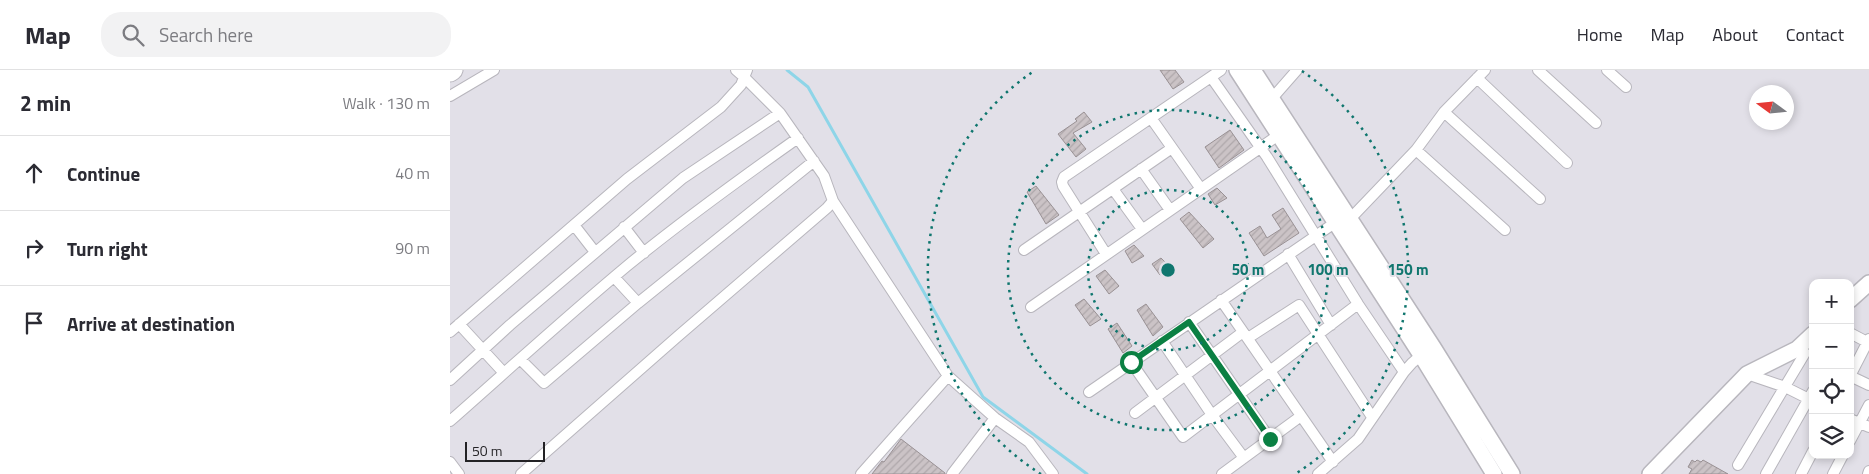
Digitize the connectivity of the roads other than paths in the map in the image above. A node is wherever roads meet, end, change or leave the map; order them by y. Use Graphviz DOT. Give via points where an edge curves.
graph roads {
  1 [pos="494,70"];
  2 [pos="736,70"];
  3 [pos="1221,70"];
  4 [pos="1237,70"];
  5 [pos="1253,70"];
  6 [pos="1297,70"];
  7 [pos="1485,70"];
  8 [pos="1538,70"];
  9 [pos="1607,70"];
  10 [pos="746,73"];
  11 [pos="1211,77"];
  12 [pos="1477,78"];
  13 [pos="1626,87"];
  14 [pos="450,96"];
  15 [pos="1267,104"];
  16 [pos="1444,112"];
  17 [pos="780,113"];
  18 [pos="1151,118"];
  19 [pos="1596,123"];
  20 [pos="1285,132"];
  21 [pos="798,138"];
  22 [pos="1172,148"];
  23 [pos="1260,148"];
  24 [pos="1416,150"];
  25 [pos="814,161"];
  26 [pos="1567,163"];
  27 [pos="1141,169"];
  28 [pos="1112,189"];
  29 [pos="1201,189"];
  30 [pos="1540,199"];
  31 [pos="833,201"];
  32 [pos="1170,210"];
  33 [pos="1079,212"];
  34 [pos="1343,220"];
  35 [pos="574,225"];
  36 [pos="624,227"];
  37 [pos="1142,229"];
  38 [pos="1505,230"];
  39 [pos="1316,235"];
  40 [pos="1024,250"];
  41 [pos="595,252"];
  42 [pos="644,253"];
  43 [pos="1106,254"];
  44 [pos="1288,254"];
  45 [pos="614,277"];
  46 [pos="1867,288"];
  47 [pos="1854,297"];
  48 [pos="1221,300"];
  49 [pos="638,303"];
  50 [pos="1358,304"];
  51 [pos="1031,307"];
  52 [pos="1189,322"];
  53 [pos="460,324"];
  54 [pos="1331,325"];
  55 [pos="450,332"];
  56 [pos="1318,334"];
  57 [pos="1245,335"];
  58 [pos="1854,335"];
  59 [pos="1162,341"];
  60 [pos="1869,341"];
  61 [pos="484,349"];
  62 [pos="1427,351"];
  63 [pos="1805,353"];
  64 [pos="1212,355"];
  65 [pos="520,359"];
  66 [pos="1131,362"];
  67 [pos="1854,369"];
  68 [pos="1270,371"];
  69 [pos="1404,372"];
  70 [pos="504,373"];
  71 [pos="1748,374"];
  72 [pos="1184,375"];
  73 [pos="948,376"];
  74 [pos="1854,378"];
  75 [pos="450,380"];
  76 [pos="1869,384"];
  77 [pos="1785,387"];
  78 [pos="1089,392"];
  79 [pos="1239,395"];
  80 [pos="1809,396"];
  81 [pos="1155,397"];
  82 [pos="1809,400"];
  83 [pos="1869,405"];
  84 [pos="1134,413"];
  85 [pos="1212,416"];
  86 [pos="1301,416"];
  87 [pos="1372,417"];
  88 [pos="995,418"];
  89 [pos="450,421"];
  90 [pos="1860,423"];
  91 [pos="1270,439"];
  92 [pos="1244,458"];
  93 [pos="1809,459"];
  94 [pos="1841,459"];
  95 [pos="450,462"];
  96 [pos="1333,462"];
  97 [pos="1738,465"];
  98 [pos="459,474"];
  99 [pos="520,474"];
  100 [pos="861,474"];
  101 [pos="952,474"];
  102 [pos="1053,474"];
  103 [pos="1222,474"];
  104 [pos="1318,474"];
  105 [pos="1494,474"];
  106 [pos="1512,474"];
  107 [pos="1650,474"];
  108 [pos="1766,474"];
  109 [pos="1801,474"];
  110 [pos="1833,474"];
  1 -- 14 [label="street"];
  2 -- 10 [label="street"];
  3 -- 11 [label="street"];
  4 -- 15 [label="street"];
  5 -- 15 [label="street"];
  6 -- 15 [label="street"];
  7 -- 12 [label="street"];
  8 -- 19 [label="street"];
  9 -- 13 [label="street"];
  10 -- 17 [label="street"];
  10 -- 35 [label="street" via="741,85 721,107 627,179"];
  11 -- 18 [label="street"];
  11 -- 23 [label="street"];
  12 -- 16 [label="street"];
  12 -- 26 [label="street"];
  15 -- 20 [label="street"];
  16 -- 24 [label="street"];
  16 -- 30 [label="street"];
  17 -- 21 [label="street"];
  17 -- 36 [label="street" via="683,178"];
  18 -- 22 [label="street"];
  18 -- 33 [label="street" via="1064,178 1063,186"];
  20 -- 23 [label="street"];
  20 -- 34 [label="street"];
  21 -- 25 [label="street"];
  21 -- 42 [label="street"];
  22 -- 27 [label="street"];
  22 -- 29 [label="street"];
  23 -- 29 [label="street"];
  23 -- 39 [label="street"];
  24 -- 34 [label="street"];
  24 -- 38 [label="street"];
  25 -- 31 [label="street" via="824,176"];
  25 -- 49 [label="street"];
  27 -- 28 [label="street"];
  27 -- 32 [label="street"];
  28 -- 33 [label="street"];
  28 -- 37 [label="street"];
  29 -- 32 [label="street"];
  31 -- 73 [label="street"];
  31 -- 99 [label="street"];
  32 -- 37 [label="street"];
  33 -- 40 [label="street"];
  33 -- 43 [label="street"];
  34 -- 39 [label="street"];
  34 -- 62 [label="street"];
  35 -- 41 [label="street"];
  35 -- 53 [label="street"];
  36 -- 41 [label="street"];
  36 -- 42 [label="street"];
  37 -- 43 [label="street"];
  39 -- 44 [label="street"];
  39 -- 50 [label="street"];
  41 -- 61 [label="street"];
  42 -- 45 [label="street"];
  43 -- 51 [label="street"];
  44 -- 48 [label="street"];
  44 -- 54 [label="street"];
  45 -- 49 [label="street"];
  45 -- 65 [label="street"];
  46 -- 47 [label="street"];
  48 -- 52 [label="street"];
  48 -- 57 [label="street"];
  49 -- 65 [label="street" via="544,383"];
  50 -- 54 [label="street"];
  50 -- 69 [label="street"];
  52 -- 59 [label="street"];
  52 -- 64 [label="street"];
  53 -- 55 [label="street"];
  53 -- 61 [label="street"];
  54 -- 56 [label="street"];
  56 -- 57 [label="street" via="1299,305"];
  56 -- 68 [label="street"];
  56 -- 87 [label="street"];
  57 -- 64 [label="street"];
  57 -- 68 [label="street"];
  58 -- 60 [label="street"];
  59 -- 66 [label="street"];
  59 -- 72 [label="street"];
  60 -- 67 [label="street"];
  61 -- 70 [label="street"];
  61 -- 75 [label="street"];
  62 -- 69 [label="street"];
  62 -- 105 [label="street"];
  62 -- 106 [label="street"];
  63 -- 71 [label="street"];
  63 -- 77 [label="street"];
  64 -- 72 [label="street"];
  64 -- 79 [label="street"];
  65 -- 70 [label="street"];
  66 -- 78 [label="street"];
  66 -- 81 [label="street"];
  68 -- 79 [label="street"];
  68 -- 86 [label="street"];
  69 -- 87 [label="street"];
  70 -- 89 [label="street"];
  71 -- 77 [label="street"];
  71 -- 107 [label="street"];
  72 -- 81 [label="street"];
  72 -- 85 [label="street"];
  73 -- 88 [label="street"];
  73 -- 100 [label="street"];
  74 -- 76 [label="street"];
  77 -- 80 [label="street"];
  77 -- 97 [label="street"];
  79 -- 85 [label="street"];
  79 -- 91 [label="street"];
  81 -- 84 [label="street"];
  81 -- 85 [label="street" via="1183,437"];
  82 -- 108 [label="street"];
  83 -- 90 [label="street"];
  85 -- 92 [label="street"];
  86 -- 91 [label="street"];
  86 -- 96 [label="street"];
  87 -- 96 [label="street" via="1358,438"];
  88 -- 101 [label="street"];
  88 -- 102 [label="street" via="1029,442"];
  91 -- 92 [label="street"];
  92 -- 103 [label="street"];
  93 -- 109 [label="street"];
  94 -- 110 [label="street"];
  95 -- 98 [label="street"];
  96 -- 104 [label="street"];
}
